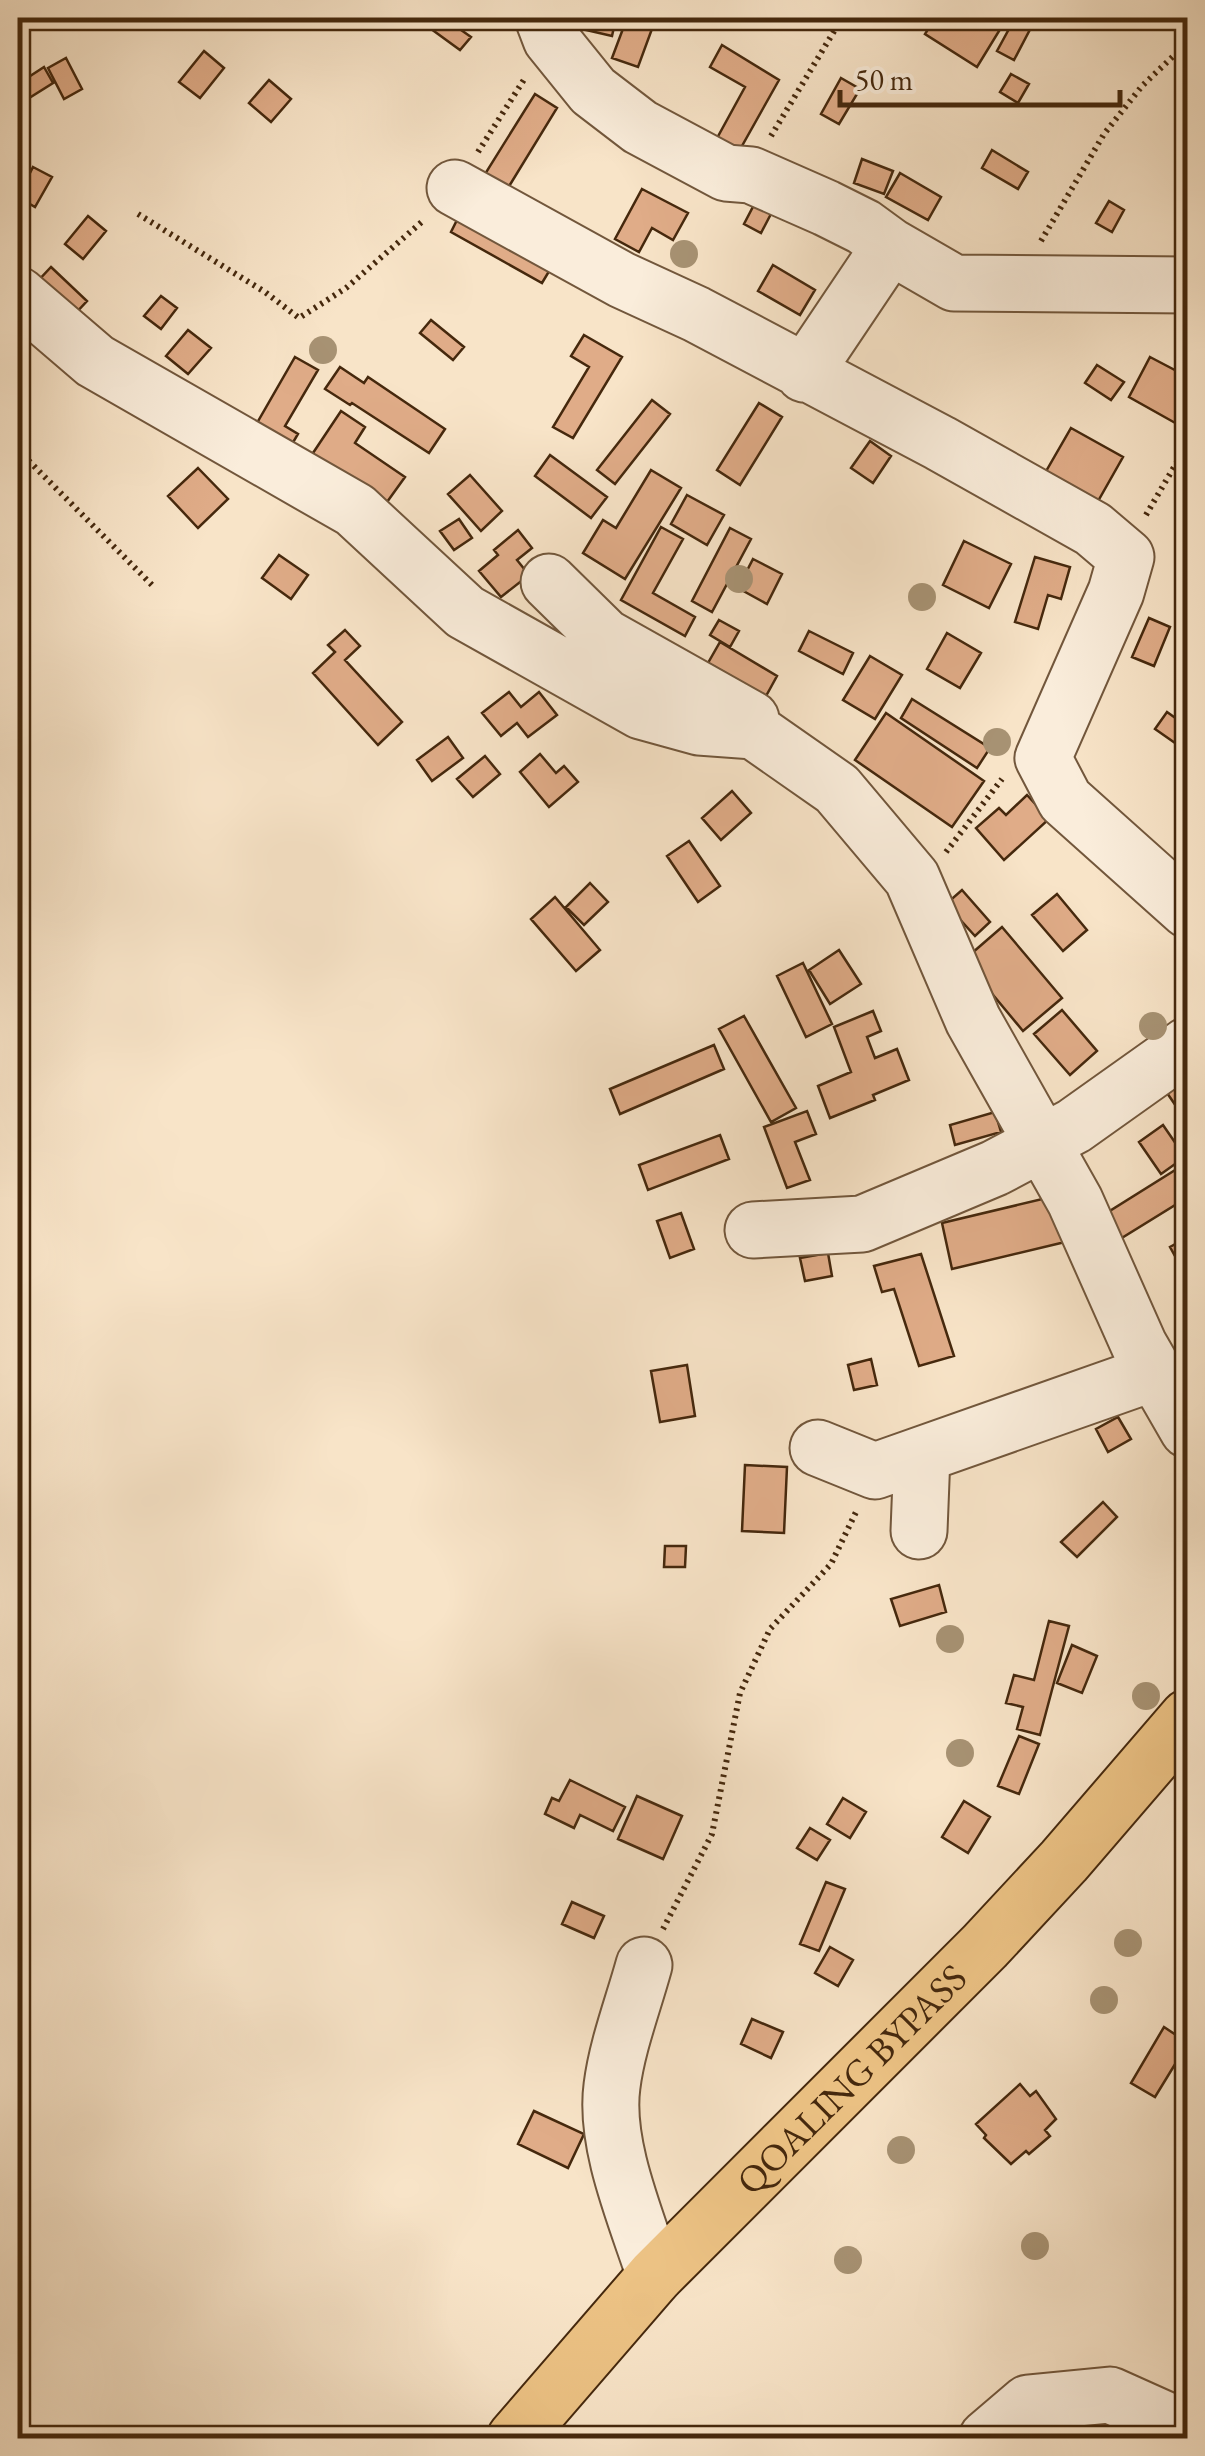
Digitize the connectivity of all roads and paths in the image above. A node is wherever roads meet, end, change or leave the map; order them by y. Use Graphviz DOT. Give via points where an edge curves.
graph roads {
  1 [pos="842,18"];
  2 [pos="547,28"];
  3 [pos="1188,42"];
  4 [pos="751,175"];
  5 [pos="455,188"];
  6 [pos="138,214"];
  7 [pos="890,246"];
  8 [pos="994,283"];
  9 [pos="1188,285"];
  10 [pos="18,295"];
  11 [pos="804,374"];
  12 [pos="1188,443"];
  13 [pos="18,450"];
  14 [pos="1126,557"];
  15 [pos="549,582"];
  16 [pos="154,587"];
  17 [pos="754,731"];
  18 [pos="1043,758"];
  19 [pos="912,878"];
  20 [pos="1188,910"];
  21 [pos="1188,1045"];
  22 [pos="1045,1144"];
  23 [pos="753,1230"];
  24 [pos="1156,1372"];
  25 [pos="1188,1430"];
  26 [pos="818,1448"];
  27 [pos="898,1463"];
  28 [pos="919,1531"];
  29 [pos="1188,1717"];
  30 [pos="644,1965"];
  31 [pos="655,2276"];
  32 [pos="1188,2430"];
  33 [pos="515,2438"];
  34 [pos="987,2438"];
  1 -- 4 [label="path"];
  2 -- 4 [label="street" via="593,91 640,127 726,173"];
  2 -- 5 [label="path"];
  3 -- 8 [label="path" via="1104,134 1043,239"];
  4 -- 7 [label="street" via="851,220"];
  5 -- 6 [label="path" via="346,288 298,318"];
  5 -- 11 [label="street"];
  7 -- 8 [label="street" via="954,283"];
  7 -- 11 [label="street"];
  8 -- 9 [label="street"];
  10 -- 17 [label="street" via="95,361 355,510 465,612 641,711 699,728"];
  11 -- 14 [label="street" via="1093,529"];
  12 -- 14 [label="path"];
  13 -- 16 [label="path"];
  14 -- 18 [label="street"];
  15 -- 17 [label="street" via="605,637 750,716"];
  17 -- 19 [label="street" via="837,789"];
  18 -- 19 [label="path" via="1003,778 938,861"];
  18 -- 20 [label="street" via="1066,800"];
  19 -- 22 [label="street" via="973,1020"];
  21 -- 22 [label="street"];
  22 -- 23 [label="street" via="862,1224"];
  22 -- 24 [label="street"];
  24 -- 25 [label="street"];
  24 -- 27 [label="street"];
  26 -- 27 [label="street"];
  27 -- 28 [label="street"];
  27 -- 30 [label="path" via="831,1564 770,1629 740,1694 712,1834"];
  29 -- 31 [label="main road, QOALING BYPASS" via="985,1946"];
  30 -- 31 [label="street" via="612,2088 613,2131"];
  31 -- 33 [label="main road, QOALING BYPASS"];
  32 -- 34 [label="street" via="1110,2394 1028,2403"];
}
